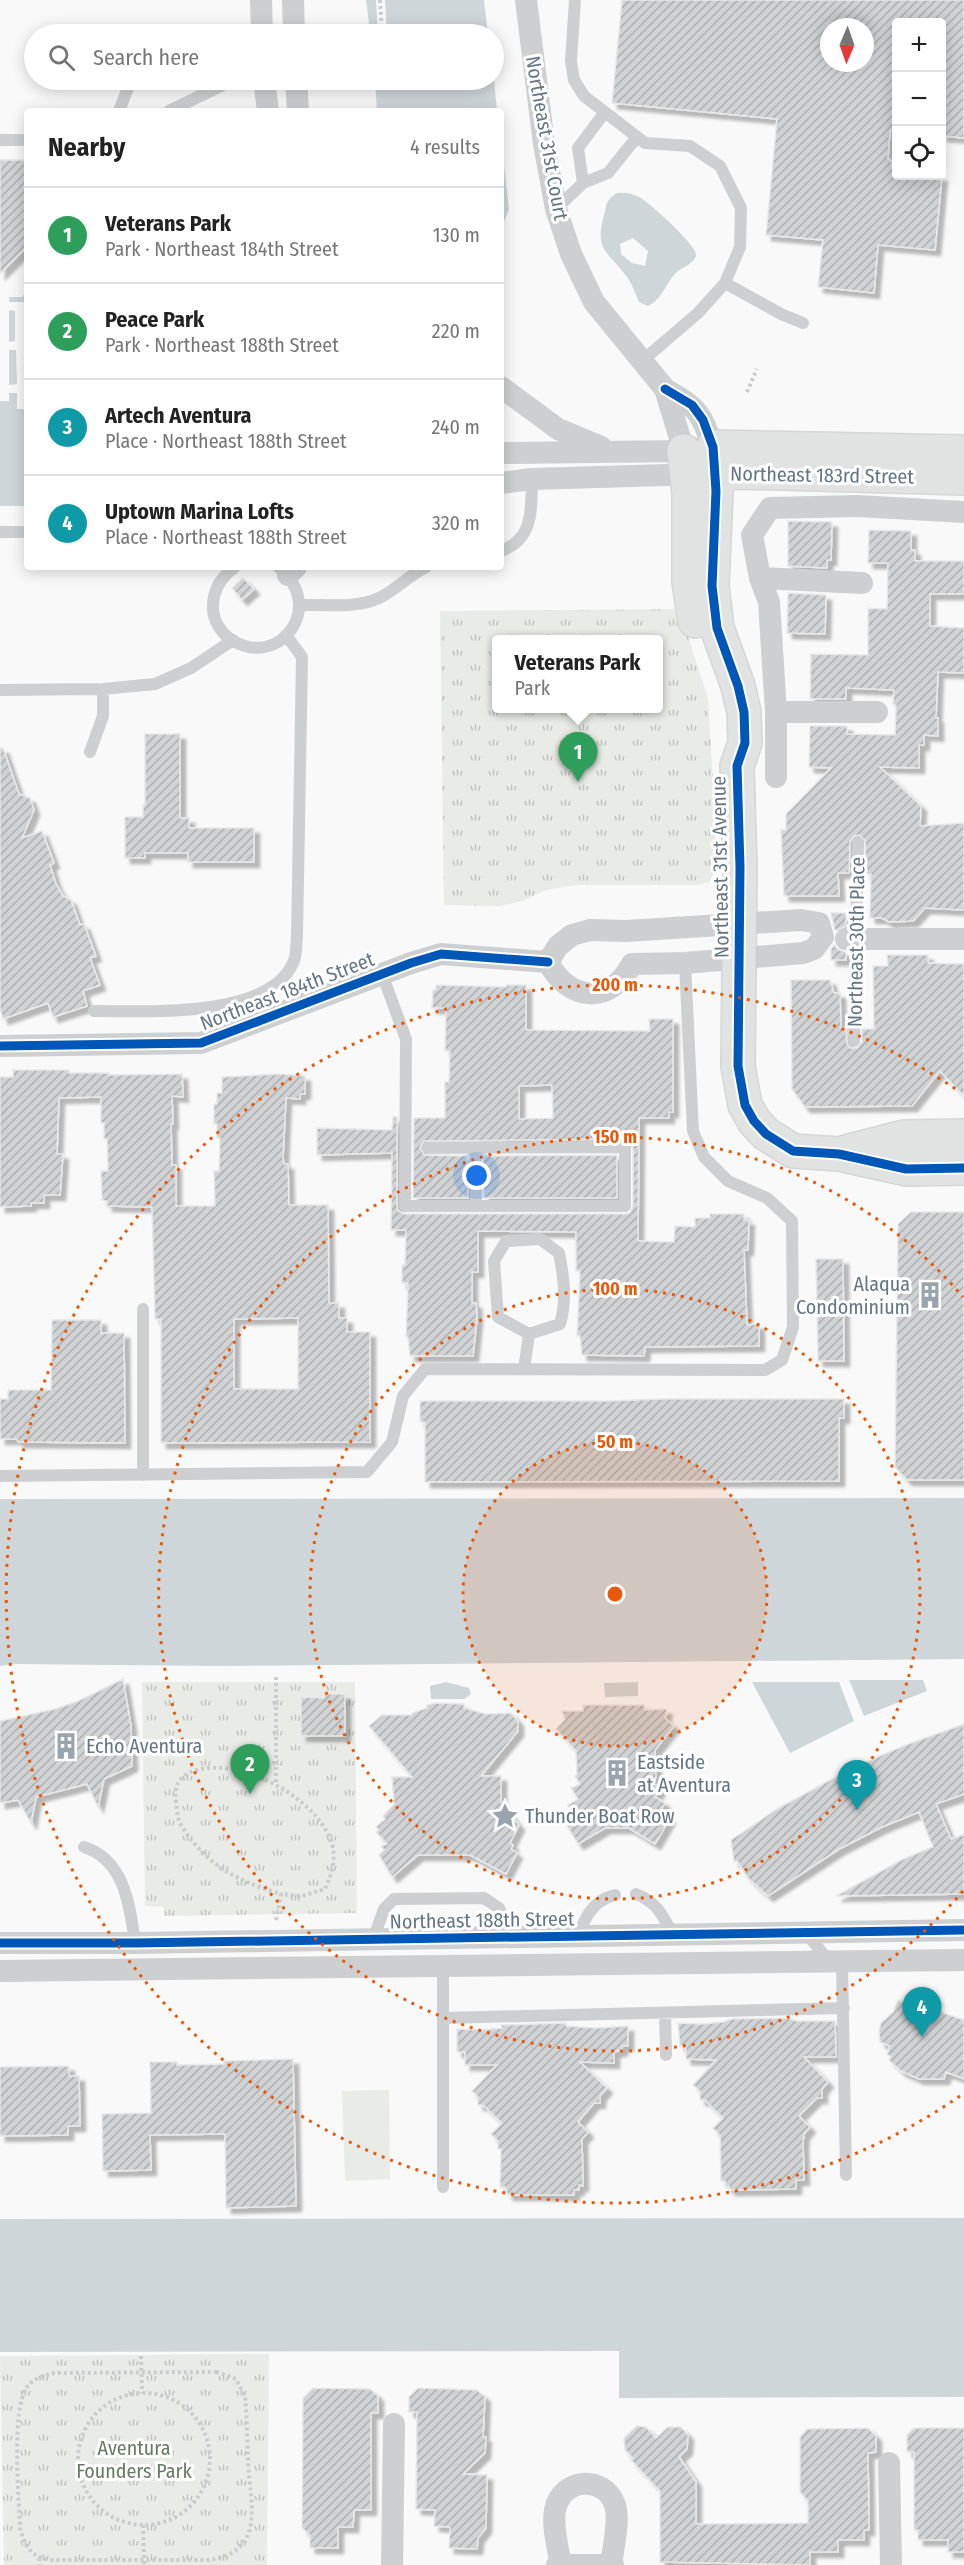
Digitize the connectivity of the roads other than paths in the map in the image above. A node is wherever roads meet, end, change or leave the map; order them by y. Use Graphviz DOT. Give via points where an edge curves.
graph roads {
  1 [pos="261,0"];
  2 [pos="293,0"];
  3 [pos="526,0"];
  4 [pos="575,0"];
  5 [pos="262,24"];
  6 [pos="294,24"];
  7 [pos="127,90"];
  8 [pos="212,90"];
  9 [pos="265,90"];
  10 [pos="297,90"];
  11 [pos="120,108"];
  12 [pos="175,108"];
  13 [pos="268,108"];
  14 [pos="298,108"];
  15 [pos="605,112"];
  16 [pos="637,136"];
  17 [pos="0,140"];
  18 [pos="24,140"];
  19 [pos="583,183"];
  20 [pos="556,209"];
  21 [pos="725,283"];
  22 [pos="803,323"];
  23 [pos="642,361"];
  24 [pos="504,389"];
  25 [pos="665,389"];
  26 [pos="608,450"];
  27 [pos="964,452"];
  28 [pos="504,453"];
  29 [pos="700,462"];
  30 [pos="964,478"];
  31 [pos="532,479"];
  32 [pos="504,483"];
  33 [pos="964,512"];
  34 [pos="0,532"];
  35 [pos="24,532"];
  36 [pos="504,550"];
  37 [pos="226,570"];
  38 [pos="287,570"];
  39 [pos="419,570"];
  40 [pos="760,578"];
  41 [pos="862,583"];
  42 [pos="299,605"];
  43 [pos="286,635"];
  44 [pos="233,640"];
  45 [pos="103,689"];
  46 [pos="0,690"];
  47 [pos="776,712"];
  48 [pos="877,712"];
  49 [pos="90,752"];
  50 [pos="776,777"];
  51 [pos="858,843"];
  52 [pos="740,924"];
  53 [pos="839,939"];
  54 [pos="964,939"];
  55 [pos="739,957"];
  56 [pos="548,962"];
  57 [pos="685,963"];
  58 [pos="382,974"];
  59 [pos="94,1011"];
  60 [pos="854,1041"];
  61 [pos="0,1046"];
  62 [pos="964,1136"];
  63 [pos="428,1148"];
  64 [pos="475,1148"];
  65 [pos="839,1154"];
  66 [pos="964,1168"];
  67 [pos="476,1206"];
  68 [pos="143,1309"];
  69 [pos="529,1334"];
  70 [pos="524,1370"];
  71 [pos="143,1475"];
  72 [pos="0,1476"];
  73 [pos="84,1847"];
  74 [pos="636,1894"];
  75 [pos="615,1895"];
  76 [pos="964,1930"];
  77 [pos="805,1932"];
  78 [pos="673,1935"];
  79 [pos="579,1936"];
  80 [pos="511,1937"];
  81 [pos="0,1943"];
  82 [pos="132,1943"];
  83 [pos="382,1951"];
  84 [pos="448,1956"];
  85 [pos="964,1960"];
  86 [pos="842,1962"];
  87 [pos="110,1970"];
  88 [pos="0,1971"];
  89 [pos="844,2008"];
  90 [pos="665,2013"];
  91 [pos="443,2018"];
  92 [pos="666,2055"];
  93 [pos="846,2175"];
  94 [pos="443,2187"];
  95 [pos="394,2424"];
  96 [pos="889,2463"];
  97 [pos="392,2565"];
  98 [pos="560,2565"];
  99 [pos="612,2565"];
  100 [pos="891,2565"];
  1 -- 5 [label="street"];
  2 -- 6 [label="street"];
  3 -- 20 [label="street, Northeast 31st Court"];
  4 -- 15 [label="lane" via="571,61 574,80 584,96"];
  7 -- 11 [label="lane"];
  8 -- 12 [label="lane"];
  9 -- 13 [label="street"];
  10 -- 14 [label="street"];
  15 -- 16 [label="lane"];
  15 -- 19 [label="lane" via="578,148"];
  16 -- 19 [label="lane" via="608,173"];
  16 -- 21 [label="lane" via="645,142 690,147 720,166 741,208 741,247"];
  17 -- 18 [label="lane"];
  19 -- 20 [label="lane"];
  20 -- 23 [label="street, Northeast 31st Court" via="594,302"];
  21 -- 22 [label="lane"];
  21 -- 23 [label="lane" via="698,313"];
  23 -- 25 [label="street, Northeast 31st Court"];
  24 -- 26 [label="street" via="558,429"];
  25 -- 29 [label="street, Northeast 31st Court"];
  25 -- 29 [label="street, Northeast 31st Court" via="692,405 703,420"];
  26 -- 28 [label="street, Northeast 183rd Street"];
  26 -- 29 [label="street, Northeast 183rd Street"];
  27 -- 29 [label="street, Northeast 183rd Street"];
  29 -- 30 [label="street, Northeast 183rd Street" via="739,472"];
  29 -- 31 [label="street, Northeast 183rd Street"];
  29 -- 52 [label="street, Northeast 31st Avenue" via="717,628 744,712 745,743 737,766"];
  31 -- 32 [label="street, Northeast 183rd Street"];
  31 -- 36 [label="lane" via="530,525 523,537"];
  33 -- 40 [label="street" via="858,506 770,508 752,535"];
  34 -- 35 [label="lane"];
  37 -- 44 [label="lane" via="217,585 213,612 218,625"];
  38 -- 42 [label="lane"];
  39 -- 42 [label="lane" via="378,598 365,602"];
  40 -- 41 [label="street"];
  40 -- 47 [label="street" via="769,602"];
  42 -- 43 [label="lane" via="298,616"];
  43 -- 44 [label="lane" via="267,646 252,648"];
  43 -- 59 [label="lane" via="302,657 295,961 287,975 270,987 228,1004 159,1011"];
  44 -- 45 [label="lane" via="191,668 155,684"];
  45 -- 46 [label="lane"];
  45 -- 49 [label="lane" via="104,716"];
  47 -- 48 [label="street"];
  47 -- 50 [label="street"];
  51 -- 53 [label="lane, Northeast 30th Place"];
  52 -- 53 [label="street" via="811,921"];
  52 -- 55 [label="street, Northeast 31st Avenue"];
  52 -- 56 [label="street" via="590,930 572,935 558,946"];
  53 -- 54 [label="street"];
  53 -- 55 [label="street" via="803,953"];
  53 -- 60 [label="lane, Northeast 30th Place"];
  55 -- 57 [label="street"];
  55 -- 65 [label="street, Northeast 31st Avenue" via="738,1066 748,1113 766,1134 793,1150"];
  56 -- 57 [label="street" via="567,987 582,993 613,988 625,978 632,964"];
  56 -- 58 [label="street, Northeast 184th Street" via="441,954"];
  57 -- 70 [label="lane" via="693,1131 704,1157 728,1181 767,1198 792,1221 794,1327 782,1360 765,1370"];
  58 -- 61 [label="street, Northeast 184th Street" via="201,1044"];
  58 -- 67 [label="lane" via="406,1040 405,1206"];
  62 -- 65 [label="street" via="904,1137"];
  63 -- 64 [label="lane"];
  64 -- 67 [label="lane"];
  64 -- 67 [label="lane" via="625,1147 625,1206"];
  65 -- 66 [label="street" via="906,1169"];
  68 -- 71 [label="lane"];
  69 -- 69 [label="lane" via="560,1324 566,1305 559,1253 540,1239 506,1240 494,1261 498,1317"];
  69 -- 70 [label="lane"];
  70 -- 71 [label="lane" via="425,1369 403,1396 392,1442 367,1472"];
  71 -- 72 [label="lane"];
  73 -- 82 [label="lane" via="94,1850 118,1873 130,1908"];
  74 -- 78 [label="lane" via="649,1899 660,1910"];
  75 -- 79 [label="lane" via="603,1897 591,1909"];
  76 -- 77 [label="street, Northeast 188th Street"];
  77 -- 78 [label="street, Northeast 188th Street"];
  77 -- 86 [label="lane" via="825,1956"];
  78 -- 79 [label="street, Northeast 188th Street"];
  79 -- 80 [label="street, Northeast 188th Street"];
  80 -- 83 [label="lane" via="499,1908 484,1898 394,1899 384,1909"];
  80 -- 84 [label="street, Northeast 188th Street"];
  81 -- 82 [label="street, Northeast 188th Street"];
  82 -- 83 [label="street, Northeast 188th Street" via="273,1941"];
  82 -- 87 [label="lane" via="116,1954"];
  83 -- 84 [label="street, Northeast 188th Street"];
  83 -- 84 [label="street, Northeast 188th Street"];
  83 -- 87 [label="street, Northeast 188th Street"];
  84 -- 86 [label="street, Northeast 188th Street"];
  84 -- 91 [label="lane"];
  85 -- 86 [label="street, Northeast 188th Street"];
  86 -- 89 [label="lane"];
  87 -- 88 [label="street, Northeast 188th Street"];
  89 -- 90 [label="lane"];
  89 -- 93 [label="lane"];
  90 -- 91 [label="lane"];
  90 -- 92 [label="lane"];
  91 -- 94 [label="lane"];
  95 -- 97 [label="street"];
  96 -- 100 [label="street"];
  98 -- 99 [label="street"];
  98 -- 99 [label="street" via="555,2511 559,2498 583,2482 608,2492 615,2507"];
}
